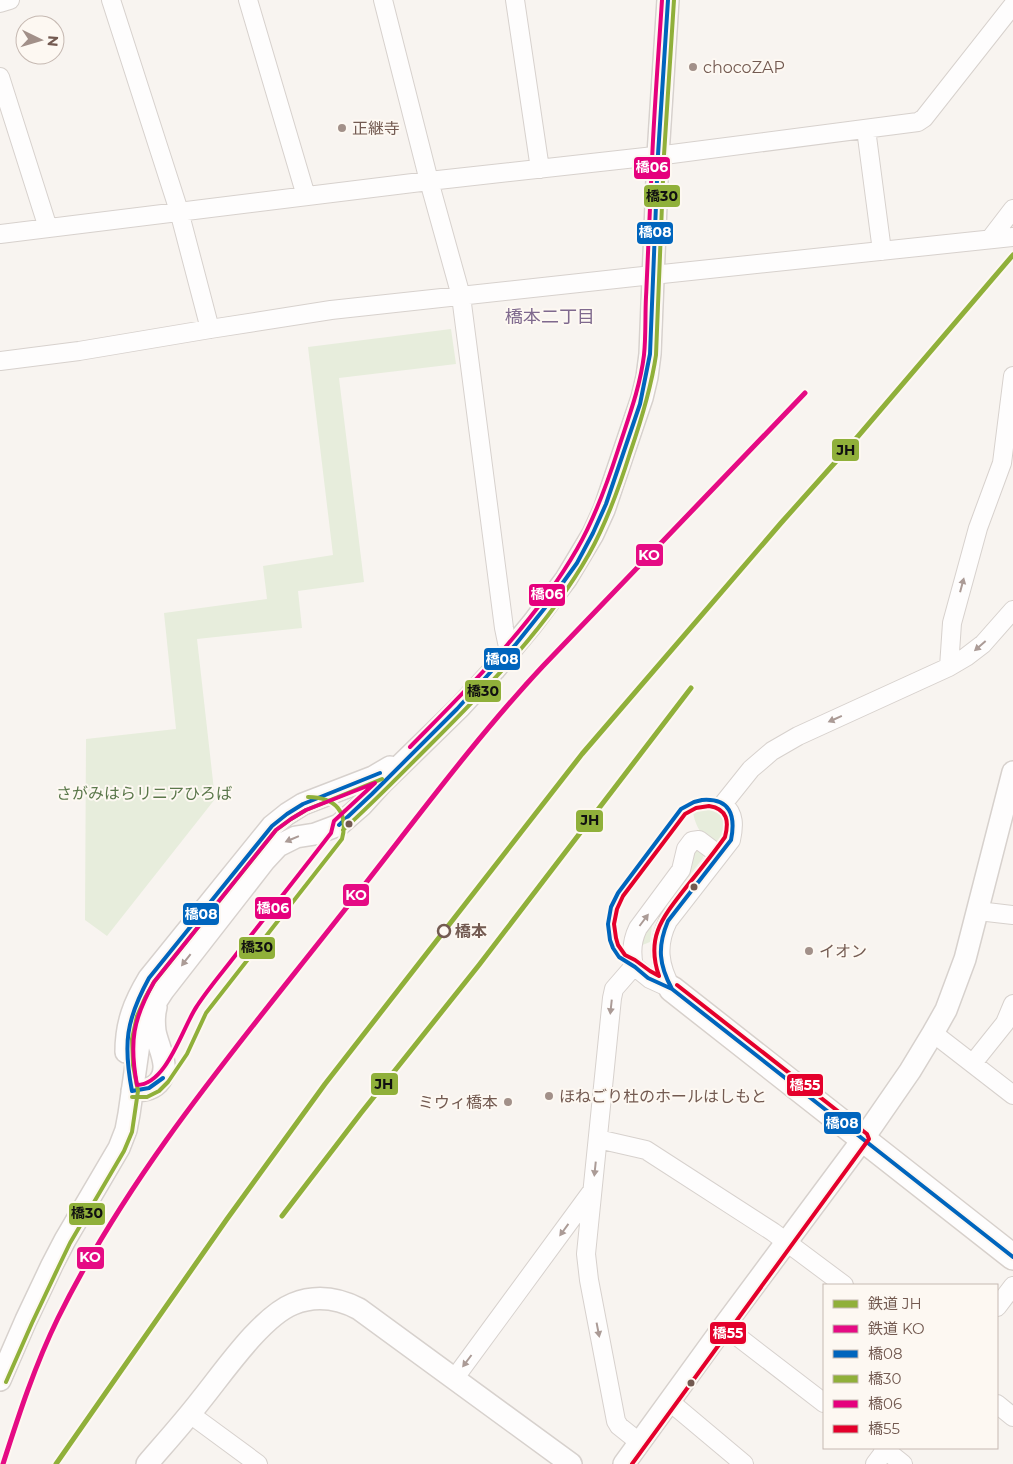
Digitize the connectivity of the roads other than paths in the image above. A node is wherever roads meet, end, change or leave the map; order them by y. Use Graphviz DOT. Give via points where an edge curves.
graph roads {
  1 [pos="10,0"];
  2 [pos="111,0"];
  3 [pos="248,0"];
  4 [pos="383,0"];
  5 [pos="515,0"];
  6 [pos="668,0"];
  7 [pos="0,3"];
  8 [pos="1013,5"];
  9 [pos="0,77"];
  10 [pos="866,129"];
  11 [pos="658,155"];
  12 [pos="540,169"];
  13 [pos="429,181"];
  14 [pos="306,196"];
  15 [pos="1013,209"];
  16 [pos="179,211"];
  17 [pos="48,228"];
  18 [pos="0,234"];
  19 [pos="1013,237"];
  20 [pos="990,240"];
  21 [pos="882,251"];
  22 [pos="653,275"];
  23 [pos="461,296"];
  24 [pos="210,328"];
  25 [pos="0,360"];
  26 [pos="1013,376"];
  27 [pos="1013,610"];
  28 [pos="509,652"];
  29 [pos="949,667"];
  30 [pos="416,751"];
  31 [pos="1013,772"];
  32 [pos="303,804"];
  33 [pos="339,825"];
  34 [pos="719,856"];
  35 [pos="978,911"];
  36 [pos="1013,915"];
  37 [pos="634,966"];
  38 [pos="672,989"];
  39 [pos="1013,1004"];
  40 [pos="933,1033"];
  41 [pos="973,1063"];
  42 [pos="132,1092"];
  43 [pos="1013,1095"];
  44 [pos="598,1139"];
  45 [pos="863,1139"];
  46 [pos="592,1191"];
  47 [pos="787,1242"];
  48 [pos="1013,1257"];
  49 [pos="843,1284"];
  50 [pos="1013,1286"];
  51 [pos="998,1306"];
  52 [pos="724,1326"];
  53 [pos="454,1378"];
  54 [pos="0,1380"];
  55 [pos="669,1401"];
  56 [pos="823,1402"];
  57 [pos="998,1405"];
  58 [pos="190,1414"];
  59 [pos="1013,1417"];
  60 [pos="639,1442"];
  61 [pos="884,1449"];
  62 [pos="886,1449"];
  63 [pos="147,1464"];
  64 [pos="258,1464"];
  65 [pos="571,1464"];
  66 [pos="624,1464"];
  67 [pos="744,1464"];
  68 [pos="875,1464"];
  69 [pos="903,1464"];
  1 -- 7 [label="street"];
  2 -- 16 [label="street"];
  3 -- 14 [label="street"];
  4 -- 13 [label="street"];
  5 -- 12 [label="street"];
  6 -- 11 [label="street"];
  8 -- 10 [label="street" via="924,118 918,122"];
  9 -- 17 [label="street"];
  10 -- 11 [label="street"];
  10 -- 21 [label="street"];
  11 -- 12 [label="street"];
  11 -- 22 [label="street"];
  12 -- 13 [label="street"];
  13 -- 14 [label="street"];
  13 -- 23 [label="street"];
  14 -- 16 [label="street"];
  15 -- 20 [label="street"];
  16 -- 17 [label="street"];
  16 -- 24 [label="street"];
  17 -- 18 [label="street"];
  19 -- 20 [label="street"];
  20 -- 21 [label="street"];
  21 -- 22 [label="street"];
  22 -- 23 [label="street"];
  22 -- 28 [label="street" via="647,377 604,510 566,579"];
  23 -- 24 [label="street" via="331,310"];
  23 -- 28 [label="street"];
  24 -- 25 [label="street" via="79,351"];
  29 -- 26 [label="street, one-way" via="952,623 978,528 1002,463"];
  27 -- 29 [label="street, one-way" via="983,644"];
  28 -- 30 [label="street"];
  29 -- 34 [label="street, one-way" via="798,736 750,769 723,804 732,815 734,827 731,840"];
  30 -- 32 [label="street" via="373,777"];
  30 -- 33 [label="street"];
  31 -- 35 [label="street"];
  32 -- 33 [label="street" via="327,806"];
  32 -- 42 [label="street" via="272,826 149,978 131,1014 126,1038"];
  33 -- 42 [label="street, one-way" via="296,837 278,846 158,998 140,1037"];
  37 -- 34 [label="street, one-way" via="635,934 681,870 686,849 692,841 699,840"];
  34 -- 38 [label="street" via="662,932 660,947 664,976"];
  35 -- 36 [label="street"];
  35 -- 40 [label="street" via="961,970 946,1010"];
  37 -- 38 [label="street" via="650,979"];
  37 -- 44 [label="street, one-way" via="613,993"];
  38 -- 45 [label="main road"];
  39 -- 41 [label="street" via="1004,1023"];
  40 -- 41 [label="street"];
  40 -- 45 [label="street"];
  41 -- 43 [label="street"];
  42 -- 54 [label="street" via="126,1130 119,1148 56,1257"];
  44 -- 46 [label="street, one-way"];
  44 -- 47 [label="street" via="646,1150"];
  45 -- 47 [label="street"];
  45 -- 48 [label="main road"];
  46 -- 53 [label="street, one-way"];
  46 -- 60 [label="street, one-way" via="586,1254 589,1280 616,1421"];
  47 -- 49 [label="street"];
  47 -- 52 [label="street"];
  50 -- 51 [label="street"];
  52 -- 55 [label="street"];
  52 -- 56 [label="street"];
  53 -- 58 [label="street" via="359,1309 335,1300 308,1299 271,1318"];
  53 -- 65 [label="street"];
  55 -- 60 [label="street"];
  55 -- 67 [label="street"];
  57 -- 59 [label="street"];
  58 -- 63 [label="street"];
  58 -- 64 [label="street"];
  60 -- 66 [label="street"];
  61 -- 68 [label="street"];
  62 -- 69 [label="street"];
}
